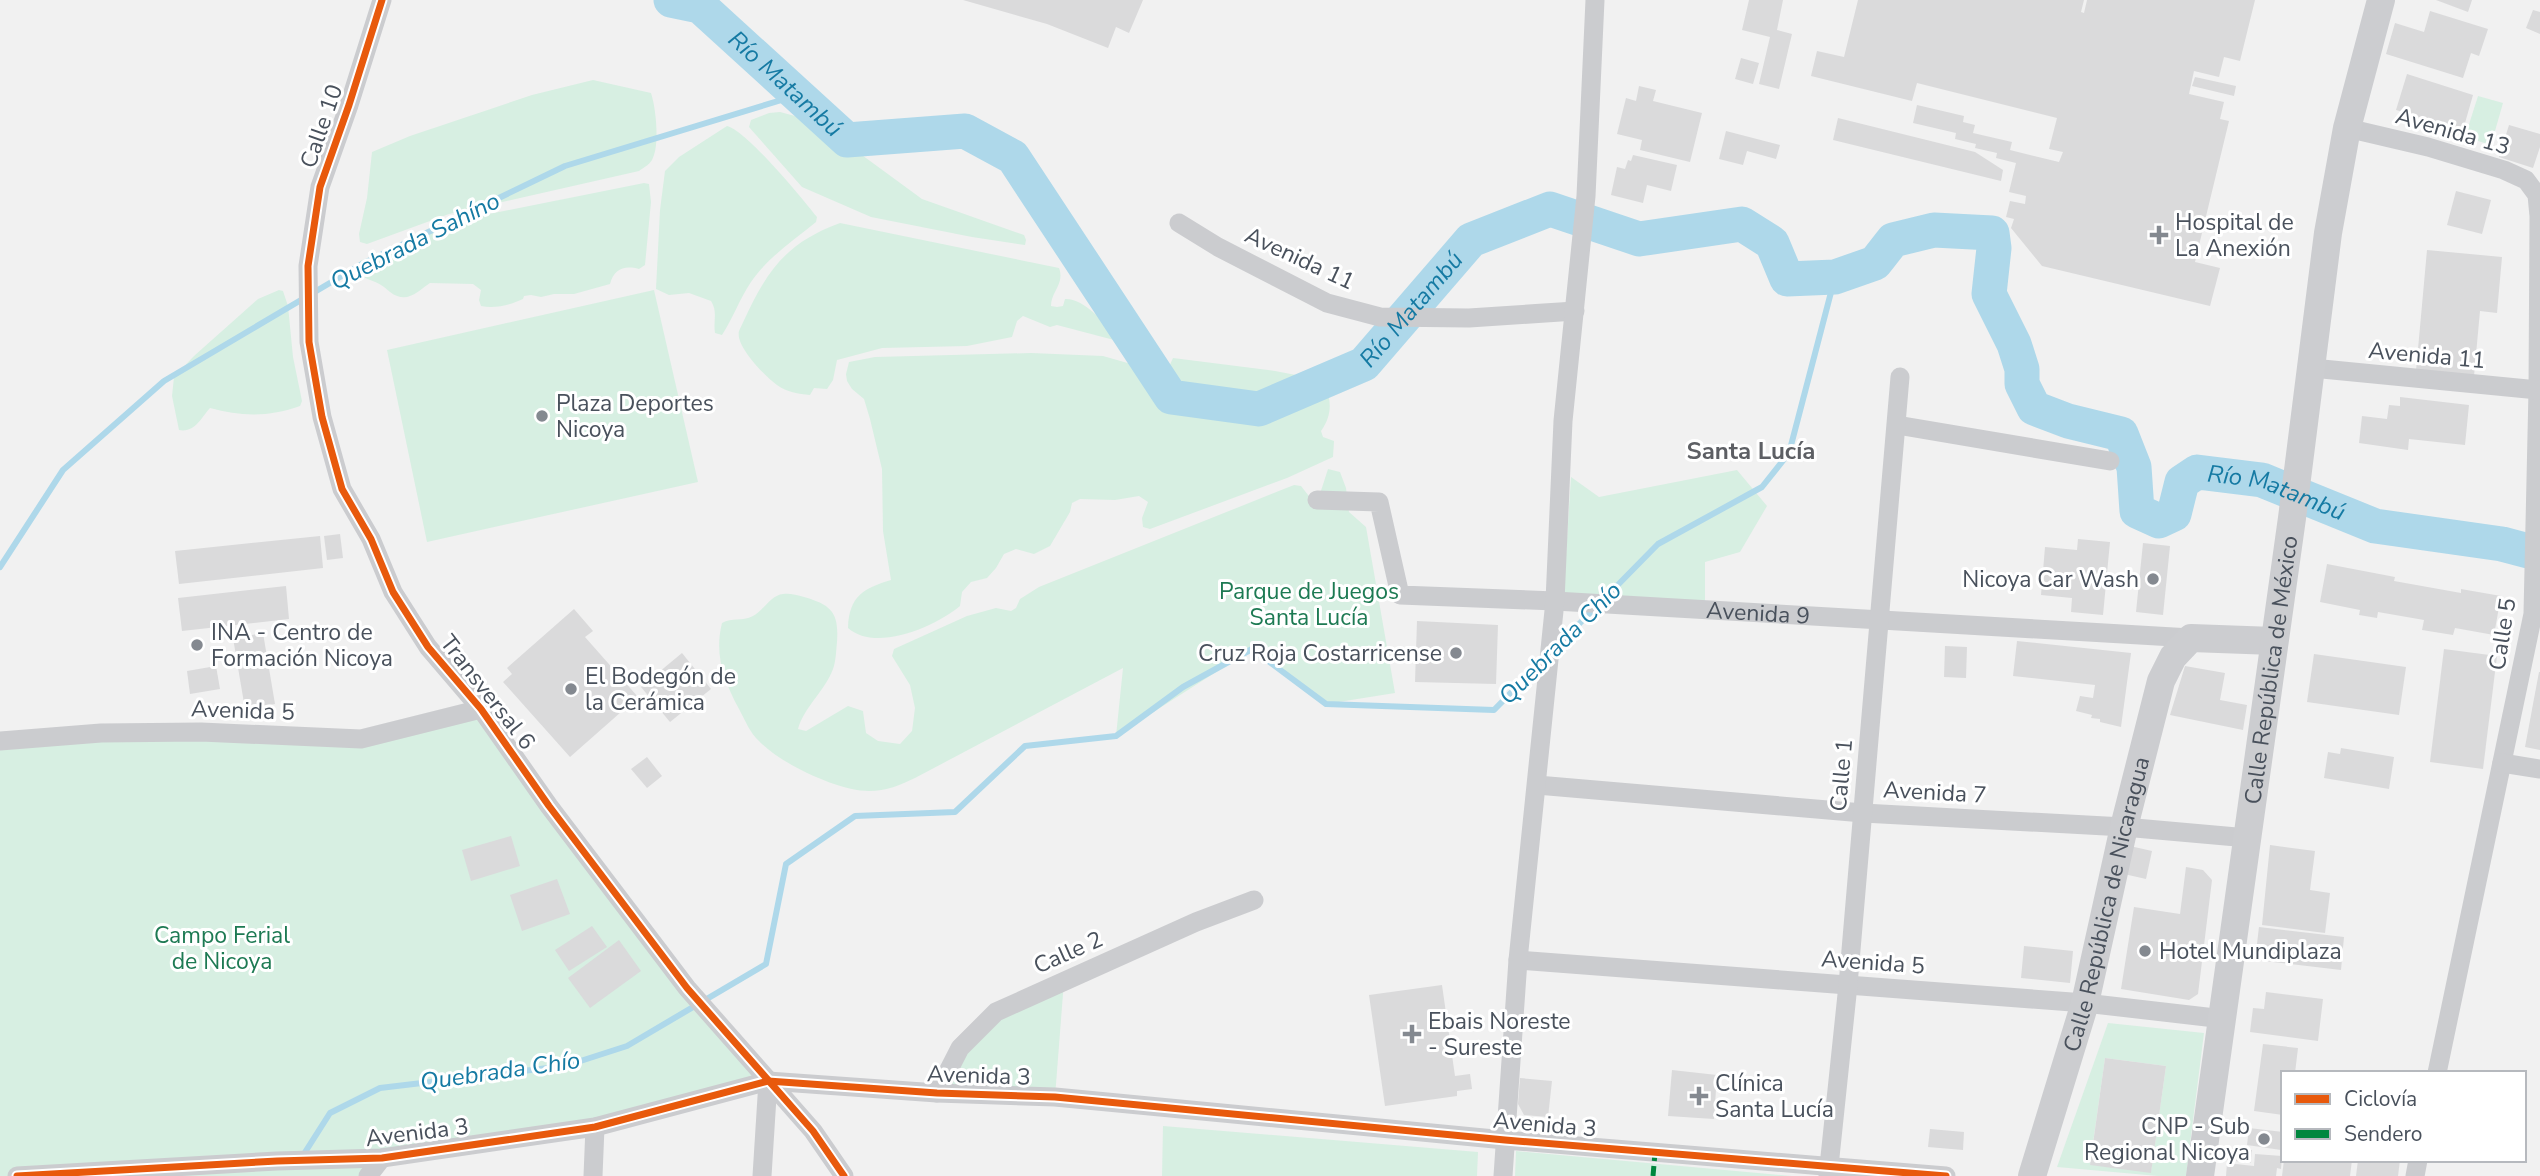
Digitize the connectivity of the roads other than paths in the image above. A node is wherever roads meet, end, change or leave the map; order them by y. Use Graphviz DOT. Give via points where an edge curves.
graph roads {
  1 [pos="382,0"];
  2 [pos="1595,0"];
  3 [pos="2381,0"];
  4 [pos="2347,128"];
  5 [pos="2537,195"];
  6 [pos="1179,223"];
  7 [pos="308,266"];
  8 [pos="1575,311"];
  9 [pos="2312,368"];
  10 [pos="1900,377"];
  11 [pos="2538,390"];
  12 [pos="1897,425"];
  13 [pos="2109,461"];
  14 [pos="1317,499"];
  15 [pos="1555,601"];
  16 [pos="1879,619"];
  17 [pos="2191,638"];
  18 [pos="2274,641"];
  19 [pos="481,709"];
  20 [pos="0,741"];
  21 [pos="2502,764"];
  22 [pos="2540,769"];
  23 [pos="1537,785"];
  24 [pos="1863,813"];
  25 [pos="2124,827"];
  26 [pos="2248,838"];
  27 [pos="1254,900"];
  28 [pos="1518,960"];
  29 [pos="1848,985"];
  30 [pos="2085,1003"];
  31 [pos="2224,1019"];
  32 [pos="2437,1071"];
  33 [pos="768,1080"];
  34 [pos="937,1093"];
  35 [pos="596,1127"];
  36 [pos="1505,1140"];
  37 [pos="382,1158"];
  38 [pos="1829,1171"];
  39 [pos="17,1176"];
  40 [pos="368,1176"];
  41 [pos="593,1176"];
  42 [pos="762,1176"];
  43 [pos="844,1176"];
  44 [pos="1503,1176"];
  45 [pos="1946,1176"];
  46 [pos="2032,1176"];
  47 [pos="2200,1176"];
  1 -- 7 [label="street, Calle 10" via="320,187"];
  2 -- 8 [label="street" via="1586,196"];
  3 -- 4 [label="main road, Calle República de México"];
  4 -- 5 [label="street, Avenida 13" via="2504,170 2526,180"];
  4 -- 9 [label="main road, Calle República de México" via="2328,233"];
  5 -- 11 [label="street, Calle 5"];
  6 -- 8 [label="street, Avenida 11" via="1327,303 1380,317 1469,318"];
  7 -- 19 [label="street, Transversal 6" via="309,342 322,417 342,489 428,648"];
  8 -- 15 [label="street" via="1563,421"];
  9 -- 11 [label="street, Avenida 11"];
  9 -- 18 [label="main road, Calle República de México"];
  10 -- 12 [label="street, Calle 1"];
  11 -- 21 [label="street, Calle 5" via="2533,614"];
  12 -- 13 [label="street"];
  12 -- 16 [label="street, Calle 1"];
  14 -- 15 [label="street, Avenida 9" via="1379,502 1400,595"];
  15 -- 16 [label="street, Avenida 9"];
  15 -- 23 [label="street"];
  16 -- 17 [label="street, Avenida 9"];
  16 -- 24 [label="street, Calle 1"];
  17 -- 18 [label="main road, Avenida 9"];
  17 -- 25 [label="main road, Calle República de Nicaragua" via="2173,656 2161,681"];
  18 -- 26 [label="main road, Calle República de México"];
  19 -- 20 [label="street, Avenida 5" via="361,739 201,732"];
  19 -- 33 [label="street, Transversal 6" via="687,988"];
  21 -- 22 [label="street"];
  21 -- 32 [label="street, Calle 5"];
  23 -- 24 [label="street, Avenida 7"];
  23 -- 28 [label="street"];
  24 -- 25 [label="street, Avenida 7"];
  24 -- 29 [label="street, Calle 1"];
  25 -- 26 [label="street, Avenida 7"];
  25 -- 30 [label="main road, Calle República de Nicaragua"];
  26 -- 31 [label="main road, Calle República de México"];
  27 -- 34 [label="street, Calle 2" via="996,1012 960,1048"];
  28 -- 29 [label="street, Avenida 5"];
  28 -- 36 [label="street"];
  29 -- 30 [label="street, Avenida 5"];
  29 -- 38 [label="street, Calle 1"];
  30 -- 31 [label="street, Avenida 5"];
  30 -- 46 [label="main road, Calle República de Nicaragua"];
  31 -- 47 [label="main road, Calle República de México"];
  33 -- 34 [label="street, Avenida 3"];
  33 -- 35 [label="street, Avenida 3"];
  33 -- 42 [label="street"];
  33 -- 43 [label="street, Transversal 6" via="813,1131"];
  34 -- 36 [label="street, Avenida 3" via="1055,1097"];
  35 -- 37 [label="street, Avenida 3"];
  35 -- 41 [label="street"];
  36 -- 38 [label="street, Avenida 3"];
  36 -- 44 [label="street"];
  37 -- 39 [label="street, Avenida 3"];
  37 -- 40 [label="street"];
  38 -- 45 [label="street, Avenida 3"];
}
